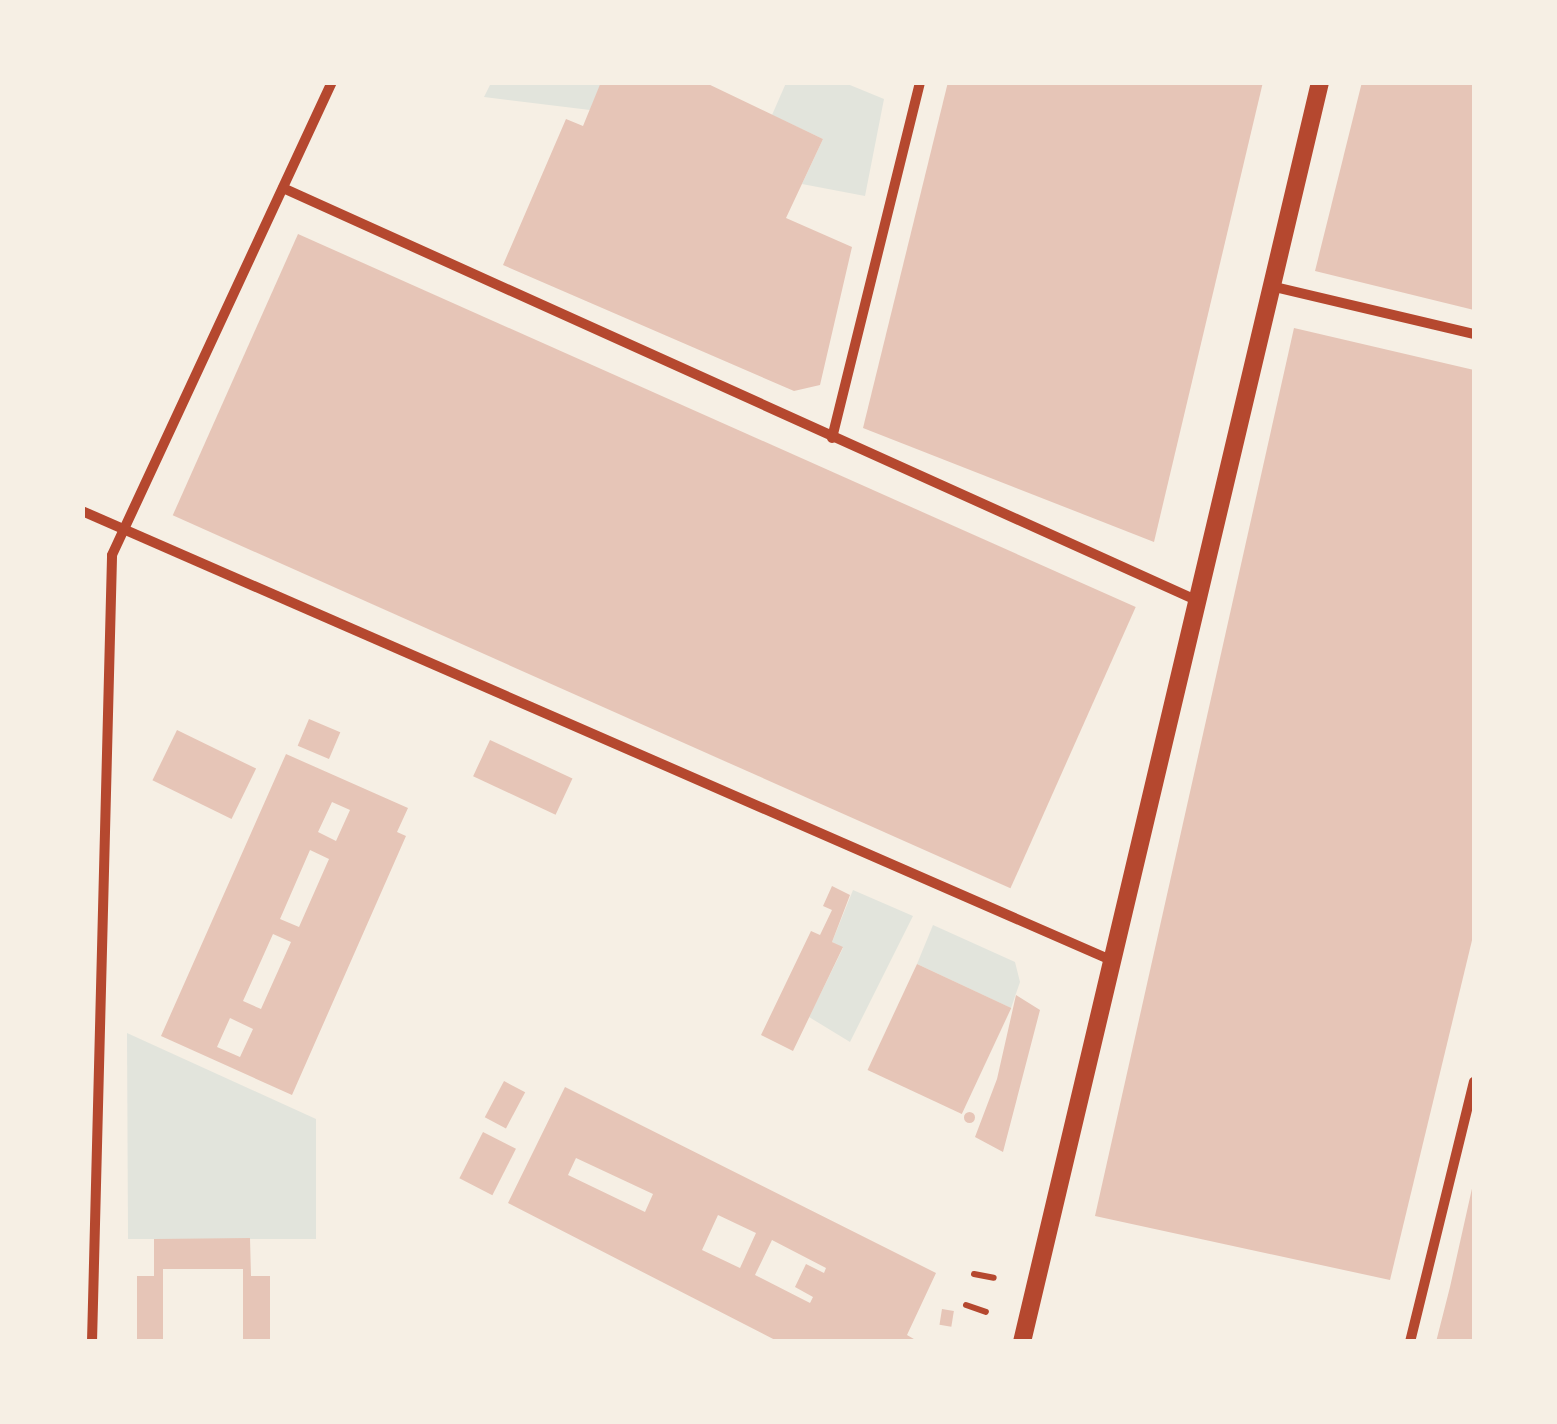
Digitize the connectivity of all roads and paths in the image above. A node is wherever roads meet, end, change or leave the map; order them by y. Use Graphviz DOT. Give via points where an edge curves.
graph roads {
  1 [pos="332,82"];
  2 [pos="1320,82"];
  3 [pos="916,84"];
  4 [pos="282,188"];
  5 [pos="1270,286"];
  6 [pos="1474,334"];
  7 [pos="832,438"];
  8 [pos="82,511"];
  9 [pos="124,526"];
  10 [pos="1199,602"];
  11 [pos="1114,962"];
  12 [pos="1474,1082"];
  13 [pos="1472,1100"];
  14 [pos="88,1248"];
  15 [pos="974,1274"];
  16 [pos="994,1278"];
  17 [pos="966,1305"];
  18 [pos="986,1312"];
  19 [pos="92,1342"];
  20 [pos="1022,1342"];
  21 [pos="1410,1342"];
  1 -- 4 [label="street"];
  2 -- 5 [label="street"];
  3 -- 7 [label="street"];
  4 -- 7 [label="street"];
  4 -- 9 [label="street"];
  5 -- 6 [label="street"];
  5 -- 10 [label="street"];
  7 -- 10 [label="street"];
  8 -- 9 [label="street"];
  9 -- 11 [label="street"];
  9 -- 14 [label="street" via="112,554"];
  10 -- 11 [label="street"];
  11 -- 20 [label="street"];
  12 -- 13 [label="street"];
  13 -- 21 [label="street"];
  14 -- 19 [label="street"];
  15 -- 16 [label="path"];
  17 -- 18 [label="path"];
}
